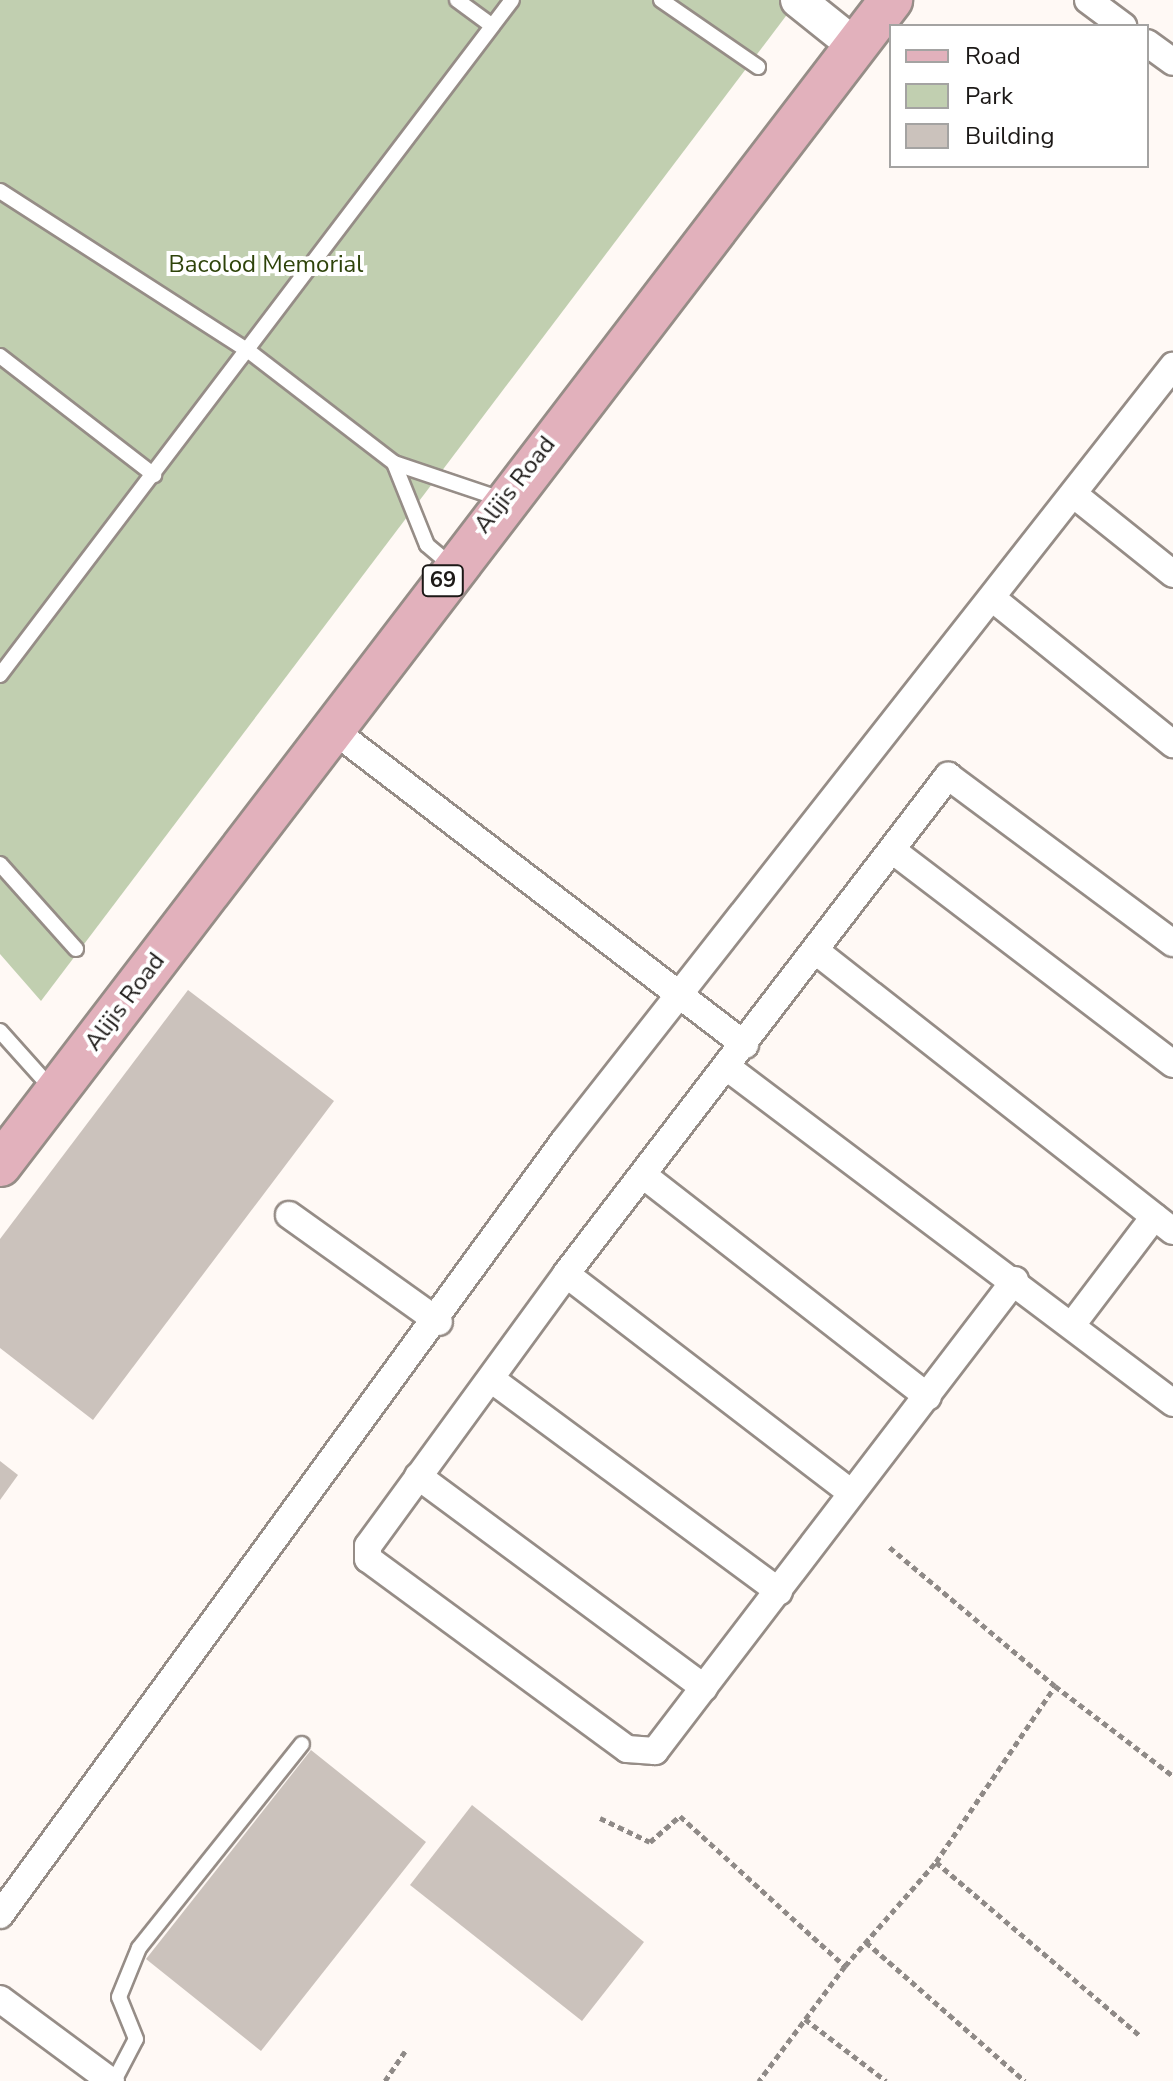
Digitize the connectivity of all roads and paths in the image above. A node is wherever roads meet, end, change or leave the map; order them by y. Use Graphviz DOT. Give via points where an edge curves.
graph roads {
  1 [pos="457,0"];
  2 [pos="512,0"];
  3 [pos="661,0"];
  4 [pos="798,0"];
  5 [pos="891,0"];
  6 [pos="1088,0"];
  7 [pos="1120,24"];
  8 [pos="491,25"];
  9 [pos="853,44"];
  10 [pos="1149,44"];
  11 [pos="1173,62"];
  12 [pos="758,67"];
  13 [pos="0,191"];
  14 [pos="250,352"];
  15 [pos="0,356"];
  16 [pos="1173,366"];
  17 [pos="394,463"];
  18 [pos="154,475"];
  19 [pos="1077,497"];
  20 [pos="504,500"];
  21 [pos="453,567"];
  22 [pos="1173,574"];
  23 [pos="992,598"];
  24 [pos="0,675"];
  25 [pos="332,729"];
  26 [pos="1173,744"];
  27 [pos="892,850"];
  28 [pos="0,864"];
  29 [pos="1173,943"];
  30 [pos="76,949"];
  31 [pos="817,952"];
  32 [pos="680,996"];
  33 [pos="0,1031"];
  34 [pos="745,1045"];
  35 [pos="1173,1064"];
  36 [pos="728,1068"];
  37 [pos="56,1093"];
  38 [pos="0,1165"];
  39 [pos="643,1175"];
  40 [pos="289,1215"];
  41 [pos="1164,1224"];
  42 [pos="566,1274"];
  43 [pos="1015,1280"];
  44 [pos="439,1322"];
  45 [pos="1072,1325"];
  46 [pos="491,1379"];
  47 [pos="928,1397"];
  48 [pos="1173,1403"];
  49 [pos="418,1476"];
  50 [pos="851,1493"];
  51 [pos="888,1546"];
  52 [pos="779,1591"];
  53 [pos="1055,1686"];
  54 [pos="704,1688"];
  55 [pos="302,1744"];
  56 [pos="1173,1776"];
  57 [pos="600,1818"];
  58 [pos="936,1862"];
  59 [pos="0,1915"];
  60 [pos="866,1942"];
  61 [pos="845,1966"];
  62 [pos="0,1999"];
  63 [pos="805,2019"];
  64 [pos="1139,2035"];
  65 [pos="405,2051"];
  66 [pos="112,2081"];
  67 [pos="385,2081"];
  68 [pos="759,2081"];
  69 [pos="886,2081"];
  70 [pos="1025,2081"];
  1 -- 8 [label="lane"];
  2 -- 8 [label="lane"];
  3 -- 12 [label="lane"];
  4 -- 9 [label="street"];
  5 -- 9 [label="main road, Alijis Road / 69"];
  6 -- 7 [label="street"];
  8 -- 14 [label="lane"];
  9 -- 20 [label="main road, Alijis Road / 69"];
  10 -- 11 [label="street"];
  13 -- 14 [label="lane"];
  14 -- 17 [label="lane"];
  14 -- 18 [label="lane"];
  15 -- 18 [label="lane"];
  16 -- 19 [label="street"];
  17 -- 20 [label="lane"];
  17 -- 21 [label="lane" via="427,545"];
  18 -- 24 [label="lane"];
  19 -- 22 [label="street"];
  19 -- 23 [label="street"];
  20 -- 21 [label="main road, Alijis Road / 69"];
  21 -- 25 [label="main road, Alijis Road / 69"];
  23 -- 26 [label="street"];
  23 -- 32 [label="street"];
  25 -- 32 [label="street"];
  25 -- 37 [label="main road, Alijis Road / 69"];
  27 -- 29 [label="street" via="942,781 962,780"];
  27 -- 31 [label="street"];
  27 -- 35 [label="street"];
  28 -- 30 [label="lane"];
  31 -- 34 [label="street"];
  31 -- 41 [label="street"];
  32 -- 34 [label="street"];
  32 -- 44 [label="street" via="564,1141"];
  33 -- 37 [label="lane"];
  34 -- 36 [label="street"];
  36 -- 39 [label="street"];
  36 -- 43 [label="street"];
  37 -- 38 [label="main road, Alijis Road / 69"];
  39 -- 42 [label="street"];
  39 -- 47 [label="street"];
  40 -- 44 [label="street"];
  41 -- 45 [label="street"];
  42 -- 46 [label="street"];
  42 -- 50 [label="street"];
  43 -- 45 [label="street"];
  43 -- 47 [label="street"];
  44 -- 59 [label="street" via="292,1511"];
  45 -- 48 [label="street"];
  46 -- 49 [label="street"];
  46 -- 52 [label="street"];
  47 -- 50 [label="street"];
  49 -- 54 [label="street"];
  49 -- 54 [label="street" via="368,1546 378,1567 627,1749 655,1751"];
  50 -- 52 [label="street"];
  51 -- 53 [label="path"];
  52 -- 54 [label="street"];
  53 -- 56 [label="path"];
  53 -- 58 [label="path"];
  55 -- 66 [label="lane" via="139,1948 119,1997 136,2039"];
  57 -- 61 [label="path" via="650,1842 680,1816"];
  58 -- 60 [label="path"];
  58 -- 64 [label="path"];
  60 -- 61 [label="path"];
  60 -- 70 [label="path"];
  61 -- 63 [label="path"];
  62 -- 66 [label="street"];
  63 -- 68 [label="path"];
  63 -- 69 [label="path"];
  65 -- 67 [label="path"];
}
